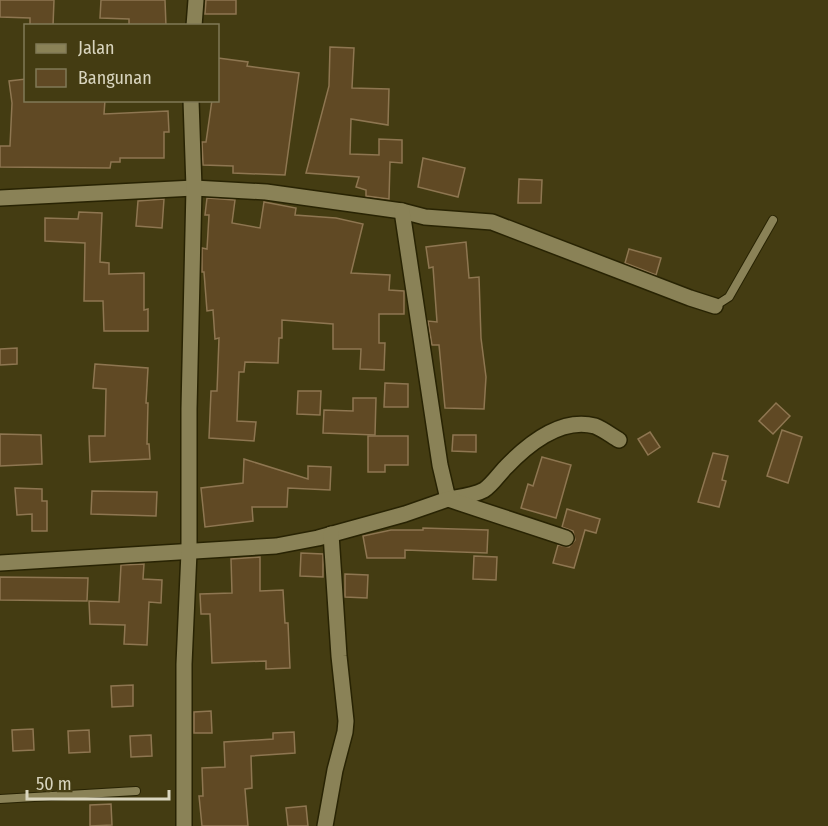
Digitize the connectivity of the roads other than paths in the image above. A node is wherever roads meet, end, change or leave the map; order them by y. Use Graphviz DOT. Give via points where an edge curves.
graph roads {
  1 [pos="196,0"];
  2 [pos="194,24"];
  3 [pos="191,102"];
  4 [pos="194,188"];
  5 [pos="0,198"];
  6 [pos="402,211"];
  7 [pos="773,220"];
  8 [pos="716,306"];
  9 [pos="619,440"];
  10 [pos="448,499"];
  11 [pos="331,534"];
  12 [pos="566,538"];
  13 [pos="189,552"];
  14 [pos="0,563"];
  15 [pos="136,791"];
  16 [pos="0,799"];
  17 [pos="184,826"];
  18 [pos="325,826"];
  1 -- 2 [label="street"];
  3 -- 4 [label="street"];
  4 -- 5 [label="street"];
  4 -- 6 [label="street" via="266,192"];
  4 -- 13 [label="street"];
  6 -- 8 [label="street" via="425,217 492,222"];
  6 -- 10 [label="street"];
  7 -- 8 [label="lane" via="729,297"];
  9 -- 10 [label="street" via="596,426 568,426 533,442 484,490"];
  10 -- 11 [label="street"];
  10 -- 12 [label="street"];
  11 -- 13 [label="street" via="276,546"];
  11 -- 18 [label="street" via="346,721"];
  13 -- 14 [label="street"];
  13 -- 17 [label="street"];
  15 -- 16 [label="lane"];
}
